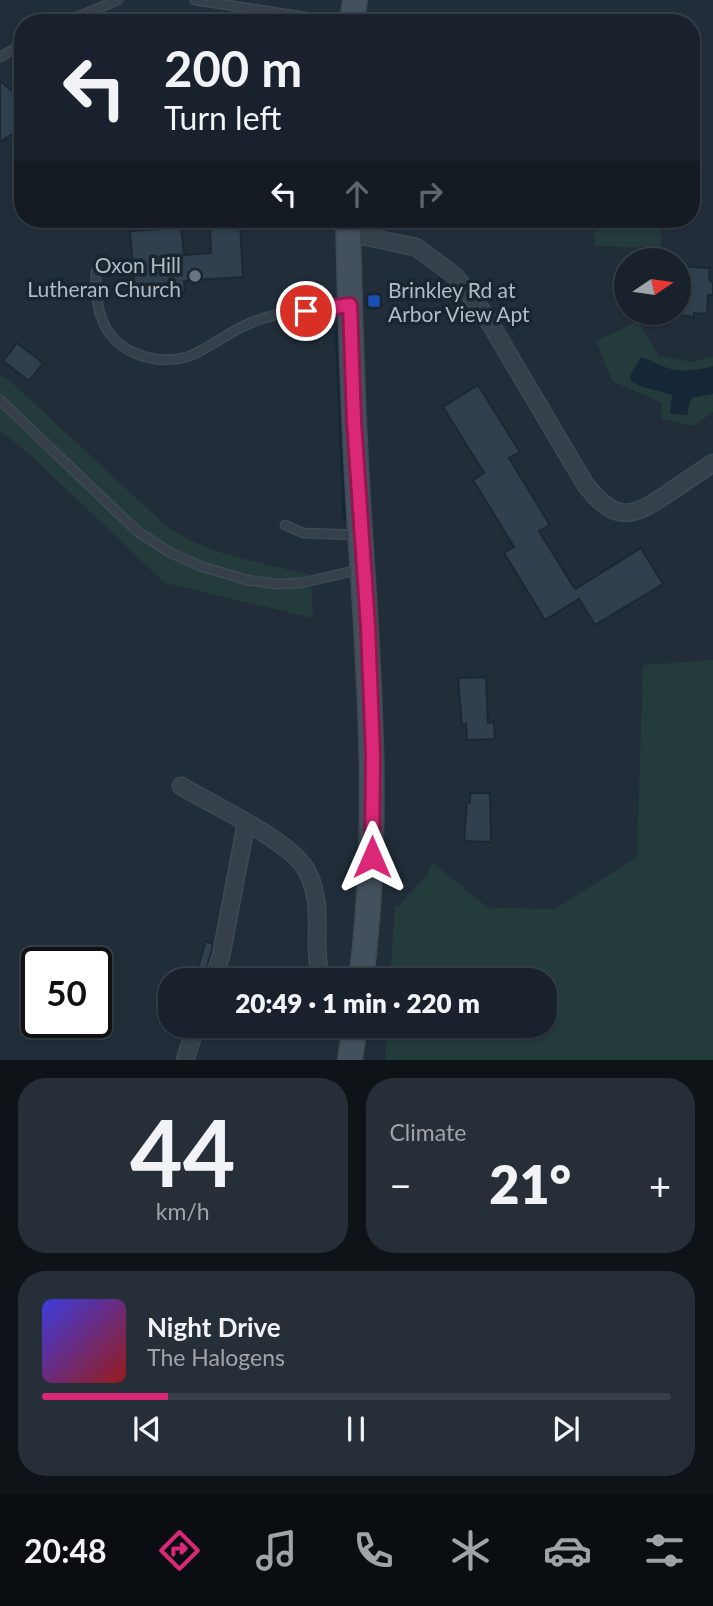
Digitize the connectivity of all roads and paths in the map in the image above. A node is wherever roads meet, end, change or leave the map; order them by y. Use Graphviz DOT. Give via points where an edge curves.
graph roads {
  1 [pos="195,0"];
  2 [pos="113,1"];
  3 [pos="83,14"];
  4 [pos="285,14"];
  5 [pos="348,228"];
  6 [pos="354,228"];
  7 [pos="96,272"];
  8 [pos="350,305"];
  9 [pos="0,400"];
  10 [pos="713,463"];
  11 [pos="285,525"];
  12 [pos="361,536"];
  13 [pos="363,569"];
  14 [pos="181,786"];
  15 [pos="246,824"];
  16 [pos="217,968"];
  17 [pos="320,968"];
  18 [pos="363,968"];
  19 [pos="192,1038"];
  20 [pos="353,1038"];
  21 [pos="185,1060"];
  22 [pos="350,1060"];
  1 -- 4 [label="lane"];
  2 -- 3 [label="lane"];
  5 -- 8 [label="main road"];
  6 -- 10 [label="street" via="415,247 455,276 484,313 585,484 612,510 641,511"];
  7 -- 8 [label="lane" via="102,321 115,341 140,356 168,361 191,355 254,321"];
  8 -- 12 [label="main road"];
  9 -- 13 [label="lane" via="138,532 171,553 247,580 277,584"];
  11 -- 12 [label="lane" via="303,533"];
  12 -- 13 [label="main road"];
  13 -- 18 [label="main road" via="372,830"];
  14 -- 15 [label="street"];
  15 -- 16 [label="street"];
  15 -- 17 [label="street" via="286,848 304,866 316,898"];
  19 -- 21 [label="street"];
  20 -- 22 [label="main road"];
}
